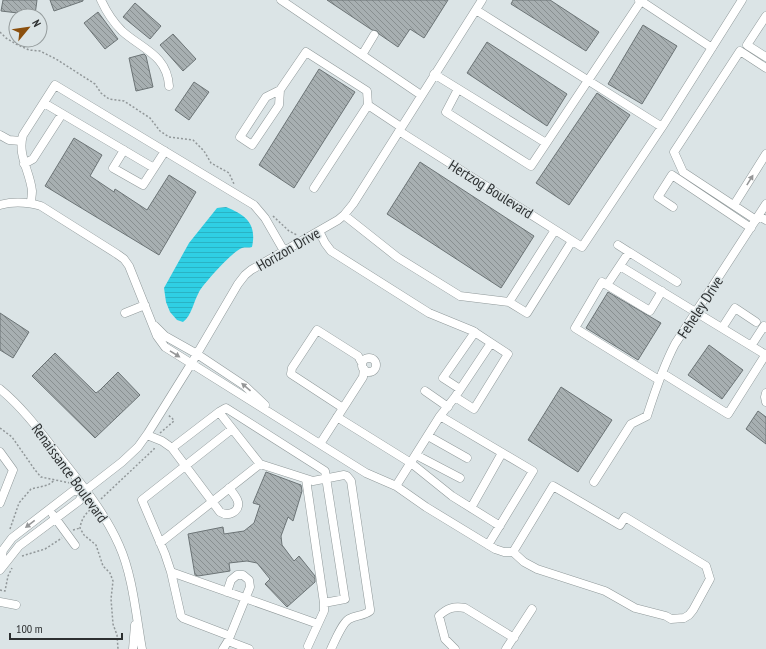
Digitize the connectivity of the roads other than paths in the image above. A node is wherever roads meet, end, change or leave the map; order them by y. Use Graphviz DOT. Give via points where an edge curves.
graph roads {
  1 [pos="101,0"];
  2 [pos="281,0"];
  3 [pos="482,0"];
  4 [pos="742,0"];
  5 [pos="640,1"];
  6 [pos="476,10"];
  7 [pos="766,16"];
  8 [pos="374,34"];
  9 [pos="712,48"];
  10 [pos="362,55"];
  11 [pos="766,57"];
  12 [pos="766,68"];
  13 [pos="434,74"];
  14 [pos="588,80"];
  15 [pos="169,86"];
  16 [pos="458,88"];
  17 [pos="280,90"];
  18 [pos="421,95"];
  19 [pos="44,103"];
  20 [pos="368,105"];
  21 [pos="62,114"];
  22 [pos="662,127"];
  23 [pos="400,129"];
  24 [pos="0,135"];
  25 [pos="22,141"];
  26 [pos="546,143"];
  27 [pos="124,150"];
  28 [pos="165,151"];
  29 [pos="766,154"];
  30 [pos="24,164"];
  31 [pos="154,168"];
  32 [pos="314,188"];
  33 [pos="31,203"];
  34 [pos="734,205"];
  35 [pos="766,205"];
  36 [pos="0,206"];
  37 [pos="673,207"];
  38 [pos="344,215"];
  39 [pos="760,219"];
  40 [pos="751,228"];
  41 [pos="555,230"];
  42 [pos="319,231"];
  43 [pos="572,240"];
  44 [pos="618,245"];
  45 [pos="284,251"];
  46 [pos="629,252"];
  47 [pos="620,266"];
  48 [pos="677,282"];
  49 [pos="607,285"];
  50 [pos="662,291"];
  51 [pos="509,302"];
  52 [pos="145,305"];
  53 [pos="697,312"];
  54 [pos="124,313"];
  55 [pos="756,322"];
  56 [pos="153,324"];
  57 [pos="722,328"];
  58 [pos="766,328"];
  59 [pos="474,332"];
  60 [pos="491,343"];
  61 [pos="751,346"];
  62 [pos="197,354"];
  63 [pos="766,355"];
  64 [pos="191,364"];
  65 [pos="660,377"];
  66 [pos="0,389"];
  67 [pos="460,389"];
  68 [pos="425,391"];
  69 [pos="766,393"];
  70 [pos="455,397"];
  71 [pos="766,402"];
  72 [pos="448,407"];
  73 [pos="343,408"];
  74 [pos="219,412"];
  75 [pos="274,414"];
  76 [pos="440,416"];
  77 [pos="337,417"];
  78 [pos="232,428"];
  79 [pos="147,435"];
  80 [pos="428,436"];
  81 [pos="320,444"];
  82 [pos="172,448"];
  83 [pos="0,452"];
  84 [pos="502,453"];
  85 [pos="416,454"];
  86 [pos="467,458"];
  87 [pos="411,463"];
  88 [pos="260,464"];
  89 [pos="185,465"];
  90 [pos="460,478"];
  91 [pos="306,479"];
  92 [pos="326,479"];
  93 [pos="594,482"];
  94 [pos="396,486"];
  95 [pos="229,488"];
  96 [pos="86,490"];
  97 [pos="212,501"];
  98 [pos="0,503"];
  99 [pos="471,508"];
  100 [pos="48,510"];
  101 [pos="56,518"];
  102 [pos="500,526"];
  103 [pos="160,543"];
  104 [pos="75,545"];
  105 [pos="488,545"];
  106 [pos="2,551"];
  107 [pos="513,552"];
  108 [pos="0,566"];
  109 [pos="0,570"];
  110 [pos="171,572"];
  111 [pos="226,592"];
  112 [pos="245,598"];
  113 [pos="0,602"];
  114 [pos="324,603"];
  115 [pos="16,605"];
  116 [pos="532,609"];
  117 [pos="136,614"];
  118 [pos="318,624"];
  119 [pos="514,638"];
  120 [pos="229,639"];
  121 [pos="308,646"];
  122 [pos="133,649"];
  123 [pos="142,649"];
  124 [pos="223,649"];
  125 [pos="249,649"];
  126 [pos="331,649"];
  127 [pos="455,649"];
  128 [pos="506,649"];
  1 -- 15 [label="street" via="121,29 160,61 167,74"];
  2 -- 10 [label="street"];
  3 -- 6 [label="street, Horizon Drive"];
  4 -- 9 [label="street"];
  5 -- 9 [label="street"];
  5 -- 14 [label="street"];
  6 -- 13 [label="street, Horizon Drive"];
  6 -- 14 [label="street"];
  7 -- 11 [label="street" via="747,45"];
  8 -- 10 [label="street"];
  9 -- 22 [label="street"];
  10 -- 18 [label="street"];
  12 -- 34 [label="street" via="740,51 674,152 683,172"];
  13 -- 16 [label="street"];
  13 -- 18 [label="street, Horizon Drive"];
  14 -- 22 [label="street"];
  14 -- 26 [label="street"];
  16 -- 26 [label="street"];
  16 -- 26 [label="street" via="446,112 531,166"];
  17 -- 17 [label="street" via="266,97 240,137 252,145 279,105"];
  17 -- 20 [label="street" via="306,52 367,91"];
  18 -- 23 [label="street, Horizon Drive"];
  19 -- 21 [label="street"];
  19 -- 25 [label="street" via="23,135"];
  19 -- 28 [label="street" via="55,85"];
  20 -- 23 [label="street, Hertzog Boulevard"];
  20 -- 32 [label="street"];
  21 -- 27 [label="street"];
  21 -- 30 [label="street" via="33,160"];
  22 -- 43 [label="street, Hertzog Boulevard" via="582,247"];
  23 -- 38 [label="street, Horizon Drive"];
  23 -- 41 [label="street, Hertzog Boulevard"];
  24 -- 25 [label="street" via="9,140"];
  25 -- 30 [label="street"];
  27 -- 31 [label="street"];
  27 -- 31 [label="street" via="113,168 143,185"];
  28 -- 31 [label="street"];
  28 -- 45 [label="street" via="254,205 266,218"];
  34 -- 29 [label="street, one-way"];
  30 -- 33 [label="street" via="32,190"];
  33 -- 36 [label="street" via="13,202"];
  33 -- 52 [label="street" via="46,209 124,259 132,271"];
  34 -- 39 [label="street"];
  35 -- 39 [label="street, Feheley Drive"];
  37 -- 40 [label="street" via="658,197 672,175"];
  38 -- 42 [label="street, Horizon Drive"];
  38 -- 51 [label="street" via="397,257 460,296"];
  39 -- 40 [label="street, Feheley Drive"];
  40 -- 53 [label="street, Feheley Drive"];
  41 -- 43 [label="street, Hertzog Boulevard"];
  41 -- 51 [label="street"];
  42 -- 45 [label="street, Horizon Drive"];
  42 -- 59 [label="street" via="331,251 430,313"];
  43 -- 51 [label="street" via="527,313"];
  44 -- 46 [label="street"];
  45 -- 62 [label="street, Horizon Drive" via="251,270 241,280"];
  46 -- 47 [label="street"];
  46 -- 48 [label="street"];
  47 -- 49 [label="street"];
  47 -- 50 [label="street"];
  49 -- 50 [label="street" via="650,311"];
  49 -- 65 [label="street" via="602,282 575,328"];
  50 -- 53 [label="street"];
  52 -- 54 [label="street"];
  52 -- 56 [label="street"];
  53 -- 57 [label="street"];
  53 -- 65 [label="street, Feheley Drive" via="676,344"];
  55 -- 57 [label="street" via="735,308"];
  56 -- 62 [label="street" via="165,336"];
  56 -- 64 [label="street, one-way" via="165,348"];
  57 -- 61 [label="street"];
  58 -- 61 [label="street" via="764,326"];
  59 -- 60 [label="street"];
  59 -- 67 [label="street" via="443,378"];
  60 -- 67 [label="street"];
  60 -- 70 [label="street" via="508,354 474,409"];
  61 -- 63 [label="street"];
  62 -- 64 [label="street, Horizon Drive"];
  75 -- 62 [label="street, one-way" via="245,386"];
  63 -- 65 [label="street" via="728,414"];
  64 -- 75 [label="street"];
  64 -- 79 [label="street, Horizon Drive"];
  65 -- 93 [label="street, Feheley Drive" via="647,416 631,424"];
  66 -- 96 [label="street, Renaissance Boulevard" via="28,416"];
  67 -- 70 [label="street"];
  68 -- 72 [label="street"];
  69 -- 71 [label="street"];
  70 -- 72 [label="street"];
  72 -- 76 [label="street"];
  73 -- 73 [label="street" via="291,374 292,368 317,330 358,356 363,366 363,377"];
  73 -- 77 [label="street"];
  74 -- 78 [label="street"];
  74 -- 82 [label="street"];
  74 -- 92 [label="street" via="226,408 325,471"];
  75 -- 81 [label="street"];
  76 -- 80 [label="street"];
  76 -- 84 [label="street"];
  77 -- 81 [label="street"];
  77 -- 87 [label="street"];
  78 -- 88 [label="street"];
  78 -- 89 [label="street"];
  79 -- 82 [label="street"];
  79 -- 96 [label="street, Horizon Drive" via="122,462"];
  80 -- 85 [label="street"];
  80 -- 86 [label="street"];
  81 -- 94 [label="street" via="366,473"];
  82 -- 89 [label="street"];
  83 -- 98 [label="street" via="13,470"];
  84 -- 99 [label="street"];
  84 -- 102 [label="street" via="533,472"];
  85 -- 87 [label="street"];
  85 -- 90 [label="street"];
  87 -- 94 [label="street"];
  87 -- 99 [label="street"];
  88 -- 91 [label="street"];
  88 -- 95 [label="street"];
  89 -- 97 [label="street"];
  89 -- 103 [label="street" via="142,500"];
  91 -- 92 [label="street"];
  91 -- 114 [label="street"];
  92 -- 114 [label="street" via="345,599"];
  92 -- 126 [label="street" via="344,475 351,481 370,609 365,615 346,621"];
  94 -- 105 [label="street"];
  95 -- 97 [label="street"];
  95 -- 97 [label="street" via="238,503 234,512 223,513"];
  96 -- 100 [label="street" via="73,491"];
  96 -- 101 [label="street, Horizon Drive" via="79,501"];
  96 -- 117 [label="street, Renaissance Boulevard" via="119,545 126,564"];
  97 -- 103 [label="street"];
  99 -- 102 [label="street"];
  100 -- 101 [label="street"];
  100 -- 106 [label="street, one-way" via="15,535"];
  101 -- 104 [label="street"];
  101 -- 109 [label="street, Horizon Drive" via="19,546"];
  102 -- 105 [label="street"];
  103 -- 110 [label="street"];
  105 -- 107 [label="street" via="499,551"];
  106 -- 108 [label="street"];
  107 -- 107 [label="street" via="553,486 620,525 624,517 706,566 710,579 689,615 671,619 635,608 605,591 537,569"];
  110 -- 111 [label="street"];
  110 -- 120 [label="street" via="182,618"];
  111 -- 112 [label="street"];
  111 -- 112 [label="street" via="234,577 244,576 250,583"];
  112 -- 118 [label="street"];
  112 -- 120 [label="street"];
  113 -- 115 [label="street"];
  114 -- 118 [label="street" via="324,611"];
  116 -- 119 [label="street"];
  117 -- 122 [label="street, Renaissance Boulevard"];
  117 -- 123 [label="street, Renaissance Boulevard"];
  118 -- 121 [label="street"];
  119 -- 127 [label="street" via="465,608 456,606 444,610 439,616 445,639"];
  119 -- 128 [label="street"];
  120 -- 124 [label="street"];
  120 -- 125 [label="street"];
}
